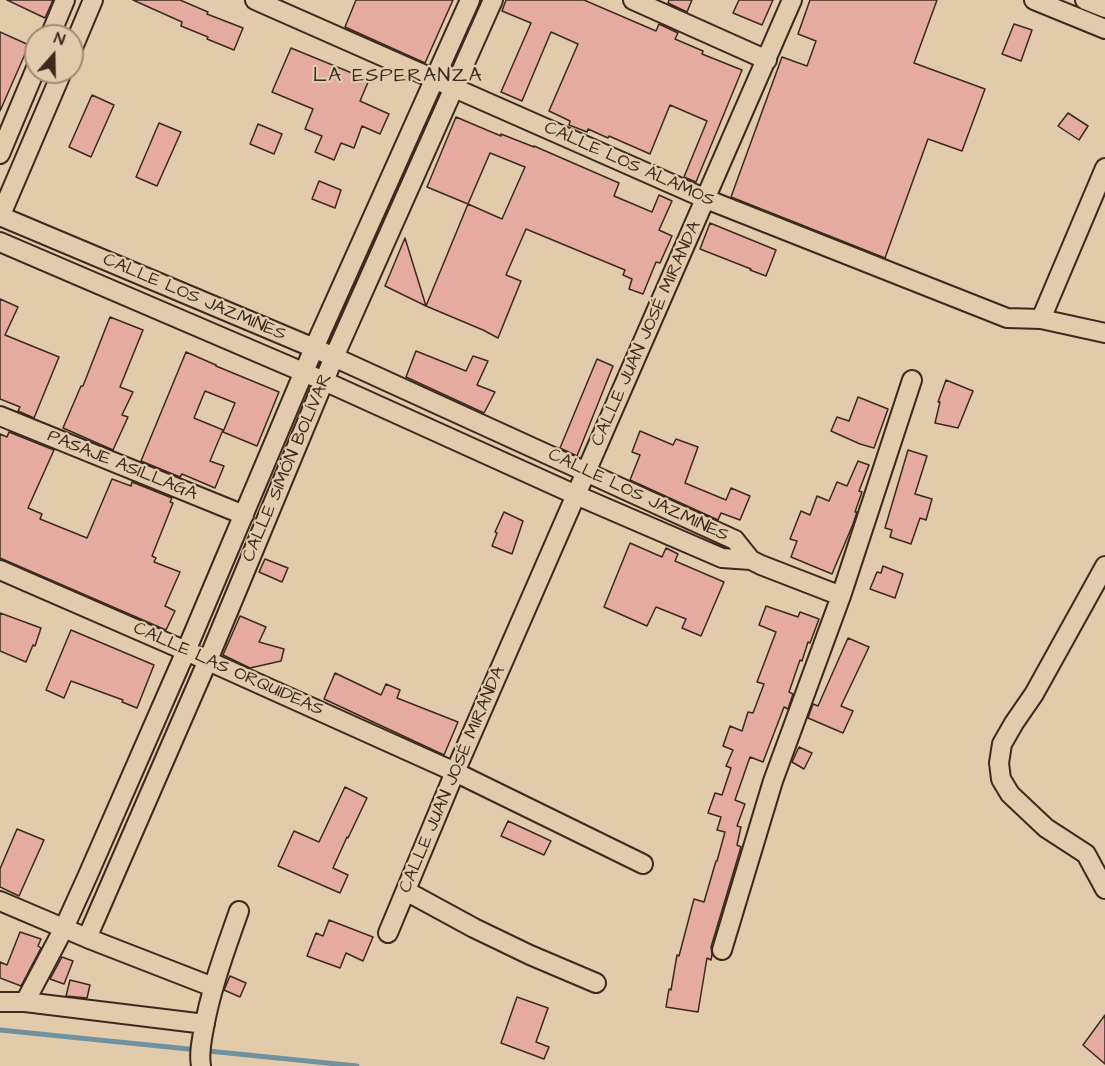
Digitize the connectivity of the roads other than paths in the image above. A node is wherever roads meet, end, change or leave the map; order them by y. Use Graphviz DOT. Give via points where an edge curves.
graph roads {
  1 [pos="65,0"];
  2 [pos="93,0"];
  3 [pos="255,0"];
  4 [pos="470,0"];
  5 [pos="494,0"];
  6 [pos="633,0"];
  7 [pos="792,0"];
  8 [pos="1034,0"];
  9 [pos="1084,0"];
  10 [pos="1105,8"];
  11 [pos="55,24"];
  12 [pos="83,24"];
  13 [pos="1105,29"];
  14 [pos="767,60"];
  15 [pos="434,80"];
  16 [pos="29,84"];
  17 [pos="57,84"];
  18 [pos="453,88"];
  19 [pos="0,154"];
  20 [pos="1105,168"];
  21 [pos="706,199"];
  22 [pos="0,216"];
  23 [pos="0,242"];
  24 [pos="1041,319"];
  25 [pos="1105,333"];
  26 [pos="314,348"];
  27 [pos="334,357"];
  28 [pos="304,372"];
  29 [pos="912,380"];
  30 [pos="324,381"];
  31 [pos="0,416"];
  32 [pos="586,472"];
  33 [pos="576,495"];
  34 [pos="244,515"];
  35 [pos="751,560"];
  36 [pos="1105,566"];
  37 [pos="0,570"];
  38 [pos="841,596"];
  39 [pos="186,651"];
  40 [pos="208,660"];
  41 [pos="455,772"];
  42 [pos="643,864"];
  43 [pos="1105,889"];
  44 [pos="406,891"];
  45 [pos="0,901"];
  46 [pos="239,911"];
  47 [pos="64,928"];
  48 [pos="388,933"];
  49 [pos="87,938"];
  50 [pos="722,951"];
  51 [pos="596,983"];
  52 [pos="213,987"];
  53 [pos="0,1002"];
  54 [pos="26,1002"];
  55 [pos="204,1025"];
  56 [pos="201,1066"];
  1 -- 11 [label="street"];
  2 -- 12 [label="street"];
  3 -- 15 [label="street, CALLE LOS ÁLAMOS"];
  4 -- 15 [label="street, CALLE SIMÓN BOLÍVAR"];
  5 -- 18 [label="street, CALLE SIMÓN BOLÍVAR"];
  6 -- 14 [label="street"];
  7 -- 14 [label="street, CALLE JUAN JOSÉ MIRANDA"];
  8 -- 13 [label="street"];
  9 -- 10 [label="street"];
  14 -- 21 [label="street, CALLE JUAN JOSÉ MIRANDA"];
  15 -- 18 [label="street, CALLE LOS ÁLAMOS"];
  15 -- 26 [label="street, CALLE SIMÓN BOLÍVAR"];
  16 -- 19 [label="street"];
  17 -- 22 [label="street"];
  18 -- 21 [label="street, CALLE LOS ÁLAMOS"];
  18 -- 27 [label="street, CALLE SIMÓN BOLÍVAR"];
  20 -- 24 [label="street"];
  21 -- 24 [label="street, CALLE LOS ÁLAMOS" via="1007,318"];
  21 -- 32 [label="street, CALLE JUAN JOSÉ MIRANDA"];
  22 -- 26 [label="street, CALLE LOS JAZMINES"];
  23 -- 28 [label="street, CALLE LOS JAZMINES"];
  24 -- 25 [label="street, CALLE LOS ÁLAMOS"];
  26 -- 27 [label="street, CALLE LOS JAZMINES"];
  26 -- 28 [label="street, CALLE SIMÓN BOLÍVAR"];
  27 -- 30 [label="street, CALLE SIMÓN BOLÍVAR"];
  27 -- 32 [label="street, CALLE LOS JAZMINES"];
  28 -- 30 [label="street, CALLE LOS JAZMINES"];
  28 -- 34 [label="street, CALLE SIMÓN BOLÍVAR"];
  29 -- 38 [label="street"];
  30 -- 33 [label="street, CALLE LOS JAZMINES"];
  30 -- 40 [label="street, CALLE SIMÓN BOLÍVAR"];
  31 -- 34 [label="street, PASAJE ASILLAGA"];
  32 -- 33 [label="street, CALLE JUAN JOSÉ MIRANDA"];
  32 -- 35 [label="street, CALLE LOS JAZMINES" via="735,540"];
  33 -- 35 [label="street, CALLE LOS JAZMINES" via="722,558"];
  33 -- 41 [label="street, CALLE JUAN JOSÉ MIRANDA"];
  34 -- 39 [label="street, CALLE SIMÓN BOLÍVAR"];
  35 -- 38 [label="street"];
  36 -- 43 [label="street" via="1002,744 999,763 1001,779 1010,794 1047,828 1086,854"];
  37 -- 39 [label="street, CALLE LAS ORQUIDEAS"];
  38 -- 50 [label="street" via="773,781"];
  39 -- 40 [label="street, CALLE LAS ORQUIDEAS"];
  39 -- 47 [label="street, CALLE SIMÓN BOLÍVAR"];
  40 -- 41 [label="street, CALLE LAS ORQUIDEAS"];
  40 -- 49 [label="street, CALLE SIMÓN BOLÍVAR"];
  41 -- 42 [label="street, CALLE LAS ORQUIDEAS"];
  41 -- 44 [label="street, CALLE JUAN JOSÉ MIRANDA"];
  44 -- 48 [label="street, CALLE JUAN JOSÉ MIRANDA"];
  44 -- 51 [label="street" via="483,933"];
  45 -- 47 [label="street"];
  46 -- 52 [label="street"];
  47 -- 49 [label="street"];
  47 -- 54 [label="street, CALLE SIMÓN BOLÍVAR"];
  49 -- 52 [label="street"];
  52 -- 55 [label="street"];
  53 -- 54 [label="street"];
  54 -- 55 [label="street"];
  55 -- 56 [label="street"];
}
